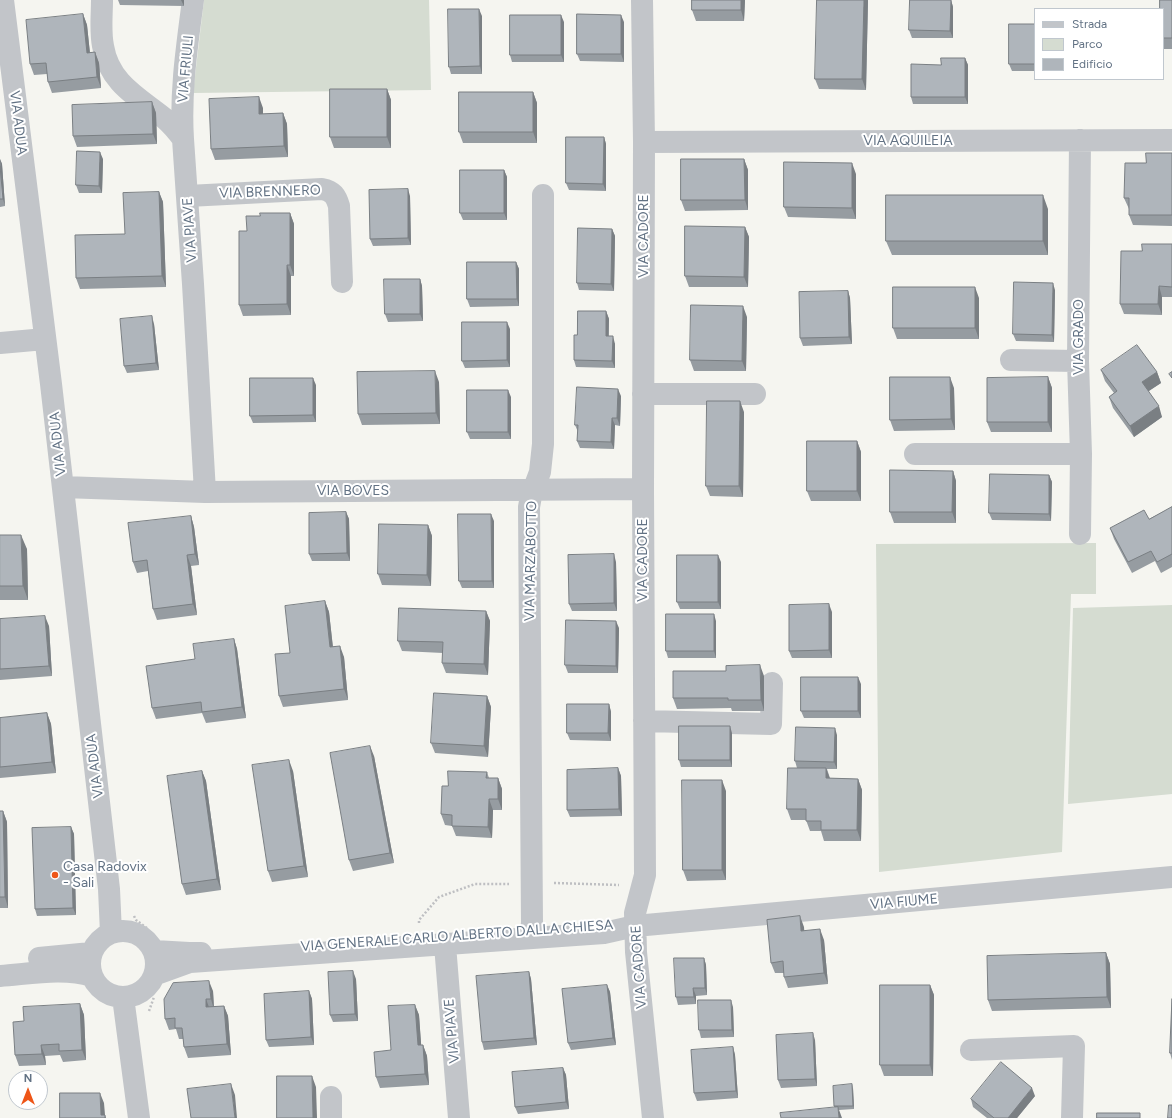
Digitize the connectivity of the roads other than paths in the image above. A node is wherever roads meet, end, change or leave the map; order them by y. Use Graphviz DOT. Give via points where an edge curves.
graph roads {
  1 [pos="3,0"];
  2 [pos="102,0"];
  3 [pos="193,0"];
  4 [pos="642,0"];
  5 [pos="9,128"];
  6 [pos="183,138"];
  7 [pos="1080,140"];
  8 [pos="1172,140"];
  9 [pos="644,142"];
  10 [pos="543,195"];
  11 [pos="188,196"];
  12 [pos="342,282"];
  13 [pos="45,339"];
  14 [pos="0,343"];
  15 [pos="1011,360"];
  16 [pos="1078,361"];
  17 [pos="643,394"];
  18 [pos="755,394"];
  19 [pos="915,454"];
  20 [pos="1080,454"];
  21 [pos="63,487"];
  22 [pos="643,489"];
  23 [pos="533,490"];
  24 [pos="205,492"];
  25 [pos="1080,534"];
  26 [pos="772,683"];
  27 [pos="644,721"];
  28 [pos="1172,877"];
  29 [pos="635,926"];
  30 [pos="531,930"];
  31 [pos="121,933"];
  32 [pos="445,944"];
  33 [pos="154,952"];
  34 [pos="91,953"];
  35 [pos="0,961"];
  36 [pos="154,975"];
  37 [pos="0,976"];
  38 [pos="92,976"];
  39 [pos="123,997"];
  40 [pos="971,1050"];
  41 [pos="139,1118"];
  42 [pos="460,1118"];
  43 [pos="653,1118"];
  44 [pos="1072,1118"];
  1 -- 5 [label="street, VIA ADUA"];
  2 -- 6 [label="street" via="103,46 113,74 135,97 168,122"];
  3 -- 6 [label="street, VIA FRIULI" via="183,88"];
  4 -- 9 [label="street, VIA CADORE"];
  5 -- 13 [label="street, VIA ADUA"];
  6 -- 11 [label="street, VIA PIAVE"];
  7 -- 8 [label="street, VIA AQUILEIA"];
  7 -- 9 [label="street, VIA AQUILEIA"];
  7 -- 16 [label="street, VIA GRADO"];
  9 -- 17 [label="street, VIA CADORE"];
  10 -- 23 [label="street, VIA MARZABOTTO" via="543,444 541,466"];
  11 -- 12 [label="street, VIA BRENNERO" via="322,188 328,190 335,195 339,206"];
  11 -- 24 [label="street, VIA PIAVE"];
  13 -- 14 [label="street"];
  13 -- 21 [label="street, VIA ADUA"];
  15 -- 16 [label="street"];
  16 -- 20 [label="street, VIA GRADO"];
  17 -- 18 [label="street"];
  17 -- 22 [label="street, VIA CADORE"];
  19 -- 20 [label="street"];
  20 -- 25 [label="street, VIA GRADO"];
  21 -- 24 [label="street, VIA BOVES"];
  21 -- 31 [label="street, VIA ADUA" via="109,889"];
  22 -- 23 [label="street, VIA BOVES"];
  22 -- 27 [label="street, VIA CADORE"];
  23 -- 24 [label="street, VIA BOVES"];
  23 -- 30 [label="street, VIA MARZABOTTO" via="530,508"];
  26 -- 27 [label="street" via="772,724"];
  27 -- 29 [label="street, VIA CADORE" via="645,875"];
  28 -- 29 [label="street, VIA FIUME"];
  29 -- 30 [label="street, VIA GENERALE CARLO ALBERTO DALLA CHIESA" via="603,923"];
  29 -- 32 [label="street, VIA GENERALE CARLO ALBERTO DALLA CHIESA" via="604,933"];
  29 -- 43 [label="street, VIA CADORE"];
  30 -- 33 [label="street, VIA GENERALE CARLO ALBERTO DALLA CHIESA" via="189,953"];
  31 -- 33 [label="street" via="142,936"];
  31 -- 34 [label="street" via="101,939"];
  32 -- 36 [label="street, VIA GENERALE CARLO ALBERTO DALLA CHIESA" via="190,962"];
  32 -- 42 [label="street, VIA PIAVE"];
  33 -- 36 [label="street" via="157,963"];
  34 -- 35 [label="street"];
  34 -- 38 [label="street"];
  36 -- 39 [label="street" via="143,990 135,995"];
  37 -- 38 [label="street" via="58,972 77,972"];
  38 -- 39 [label="street" via="102,990"];
  39 -- 41 [label="street"];
  40 -- 44 [label="street" via="1074,1046"];
}
